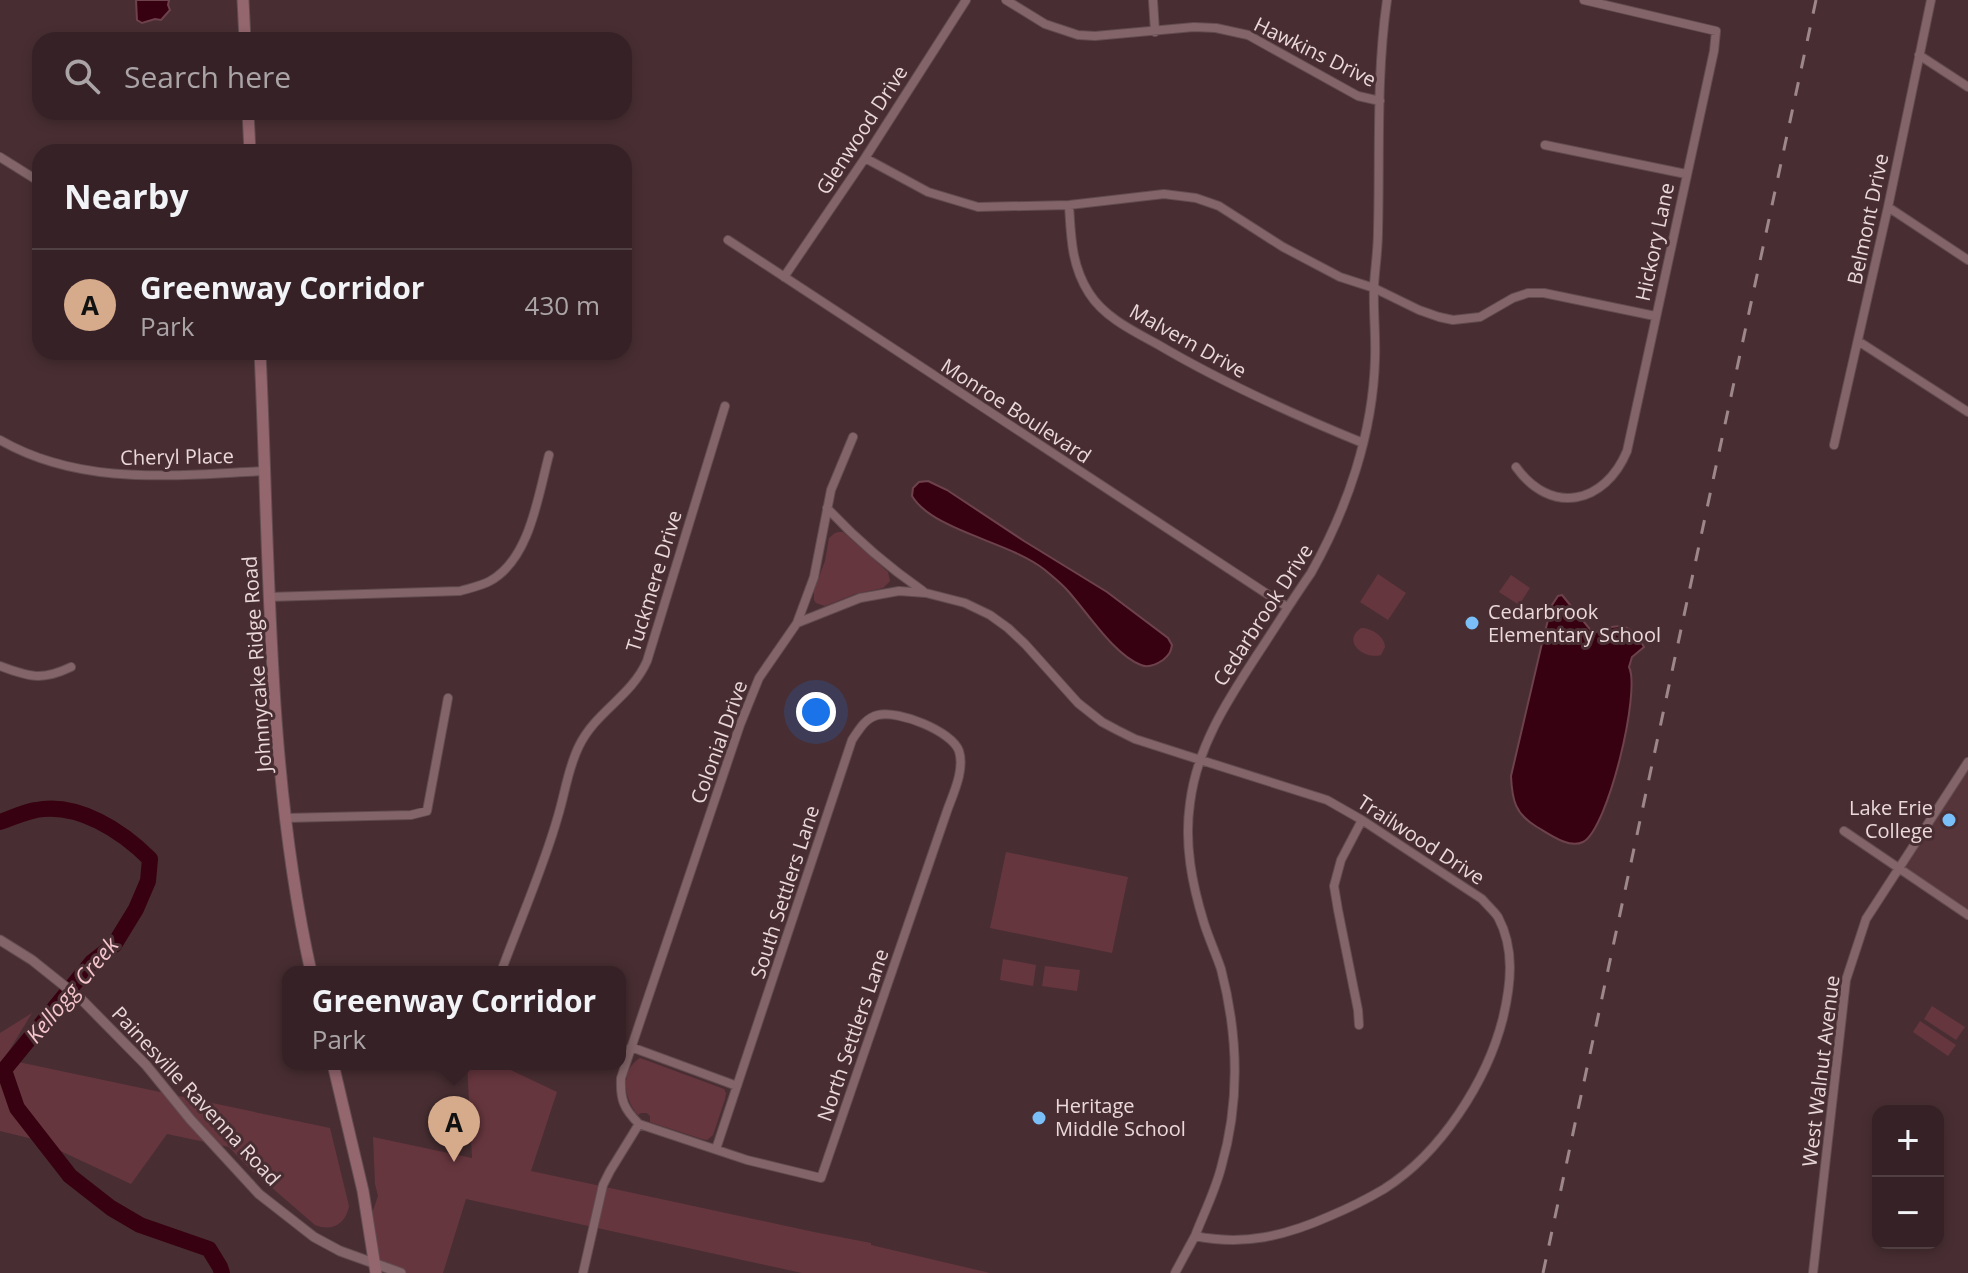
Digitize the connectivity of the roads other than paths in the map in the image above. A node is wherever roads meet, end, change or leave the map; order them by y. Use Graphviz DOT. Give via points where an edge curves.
graph roads {
  1 [pos="243,0"];
  2 [pos="966,0"];
  3 [pos="1006,0"];
  4 [pos="1153,0"];
  5 [pos="1387,0"];
  6 [pos="1584,0"];
  7 [pos="1931,0"];
  8 [pos="245,32"];
  9 [pos="1155,32"];
  10 [pos="1919,55"];
  11 [pos="1968,87"];
  12 [pos="1380,101"];
  13 [pos="248,120"];
  14 [pos="250,144"];
  15 [pos="1545,145"];
  16 [pos="0,157"];
  17 [pos="865,158"];
  18 [pos="1686,174"];
  19 [pos="32,177"];
  20 [pos="1069,205"];
  21 [pos="1888,207"];
  22 [pos="728,240"];
  23 [pos="1968,260"];
  24 [pos="784,277"];
  25 [pos="1374,288"];
  26 [pos="1655,316"];
  27 [pos="1858,341"];
  28 [pos="260,360"];
  29 [pos="725,406"];
  30 [pos="1968,412"];
  31 [pos="853,437"];
  32 [pos="0,440"];
  33 [pos="1363,443"];
  34 [pos="1834,445"];
  35 [pos="549,455"];
  36 [pos="1516,467"];
  37 [pos="265,471"];
  38 [pos="827,508"];
  39 [pos="926,593"];
  40 [pos="269,597"];
  41 [pos="1287,607"];
  42 [pos="797,623"];
  43 [pos="0,666"];
  44 [pos="71,667"];
  45 [pos="448,698"];
  46 [pos="939,731"];
  47 [pos="1200,760"];
  48 [pos="1968,762"];
  49 [pos="285,818"];
  50 [pos="1362,820"];
  51 [pos="1844,831"];
  52 [pos="1899,869"];
  53 [pos="1968,915"];
  54 [pos="0,940"];
  55 [pos="310,966"];
  56 [pos="503,966"];
  57 [pos="1359,1025"];
  58 [pos="631,1047"];
  59 [pos="626,1062"];
  60 [pos="334,1070"];
  61 [pos="624,1070"];
  62 [pos="737,1086"];
  63 [pos="639,1124"];
  64 [pos="716,1149"];
  65 [pos="1195,1236"];
  66 [pos="375,1268"];
  67 [pos="582,1271"];
  68 [pos="401,1273"];
  69 [pos="1175,1273"];
  70 [pos="1813,1273"];
  1 -- 8 [label="main road"];
  2 -- 17 [label="street, Glenwood Drive"];
  3 -- 9 [label="street, Hawkins Drive" via="1045,24 1078,35"];
  4 -- 9 [label="street"];
  5 -- 12 [label="street, Cedarbrook Drive"];
  6 -- 18 [label="street, Hickory Lane" via="1716,31"];
  7 -- 10 [label="street, Belmont Drive"];
  9 -- 12 [label="street, Hawkins Drive" via="1194,27 1248,35 1358,96"];
  10 -- 11 [label="street"];
  10 -- 21 [label="street, Belmont Drive"];
  12 -- 25 [label="street, Cedarbrook Drive"];
  13 -- 14 [label="main road"];
  15 -- 18 [label="street"];
  16 -- 19 [label="street"];
  17 -- 20 [label="street" via="928,192 978,207"];
  17 -- 24 [label="street, Glenwood Drive"];
  18 -- 26 [label="street, Hickory Lane"];
  20 -- 25 [label="street" via="1148,194 1196,198 1219,206 1340,277"];
  20 -- 33 [label="street, Malvern Drive" via="1075,264 1091,297 1105,311 1237,387"];
  21 -- 23 [label="street"];
  21 -- 27 [label="street, Belmont Drive"];
  22 -- 24 [label="street, Monroe Boulevard"];
  24 -- 41 [label="street, Monroe Boulevard"];
  25 -- 26 [label="street" via="1453,320 1480,317 1528,293"];
  25 -- 33 [label="street, Cedarbrook Drive" via="1375,360"];
  26 -- 36 [label="street, Hickory Lane" via="1627,451 1610,480 1597,491 1568,498 1540,492"];
  27 -- 30 [label="street"];
  27 -- 34 [label="street, Belmont Drive"];
  28 -- 37 [label="main road, Johnnycake Ridge Road"];
  29 -- 56 [label="street, Tuckmere Drive" via="647,661 574,756 546,855"];
  31 -- 38 [label="street, Colonial Drive"];
  32 -- 37 [label="street, Cheryl Place" via="26,453 99,473"];
  33 -- 41 [label="street, Cedarbrook Drive" via="1324,549"];
  35 -- 40 [label="street" via="520,552 490,581 460,591"];
  37 -- 40 [label="main road, Johnnycake Ridge Road"];
  38 -- 39 [label="street"];
  38 -- 42 [label="street, Colonial Drive" via="814,577"];
  39 -- 42 [label="street" via="899,591 860,598"];
  39 -- 47 [label="street" via="965,603 1008,628 1078,703 1106,724"];
  40 -- 49 [label="main road, Johnnycake Ridge Road"];
  41 -- 47 [label="street, Cedarbrook Drive" via="1226,702"];
  42 -- 58 [label="street, Colonial Drive" via="749,700"];
  43 -- 44 [label="street" via="41,677"];
  45 -- 49 [label="street" via="427,811"];
  46 -- 62 [label="street, South Settlers Lane" via="877,715 863,723 852,740"];
  46 -- 64 [label="street, North Settlers Lane" via="958,748 958,776 821,1178"];
  47 -- 50 [label="street, Trailwood Drive" via="1327,800"];
  47 -- 65 [label="street, Cedarbrook Drive" via="1190,801 1188,853 1221,969 1235,1065 1231,1129"];
  48 -- 52 [label="street, West Walnut Avenue"];
  49 -- 55 [label="main road, Johnnycake Ridge Road"];
  50 -- 57 [label="street" via="1334,886"];
  50 -- 65 [label="street, Trailwood Drive" via="1482,899 1497,916 1510,952 1509,992 1498,1038 1480,1081 1455,1119 1425,1155 1386,1188 1299,1230 1254,1239"];
  51 -- 52 [label="street"];
  52 -- 53 [label="street"];
  52 -- 70 [label="street, West Walnut Avenue" via="1866,919 1846,980"];
  54 -- 66 [label="street, Painesville Ravenna Road" via="82,1000 259,1194 314,1237"];
  58 -- 59 [label="street, Colonial Drive"];
  58 -- 62 [label="street"];
  60 -- 66 [label="main road"];
  61 -- 63 [label="street, Colonial Drive" via="620,1092"];
  62 -- 64 [label="street, South Settlers Lane"];
  63 -- 64 [label="street, North Settlers Lane"];
  63 -- 67 [label="street" via="598,1199"];
  65 -- 69 [label="street"];
  66 -- 68 [label="street, Painesville Ravenna Road"];
}
